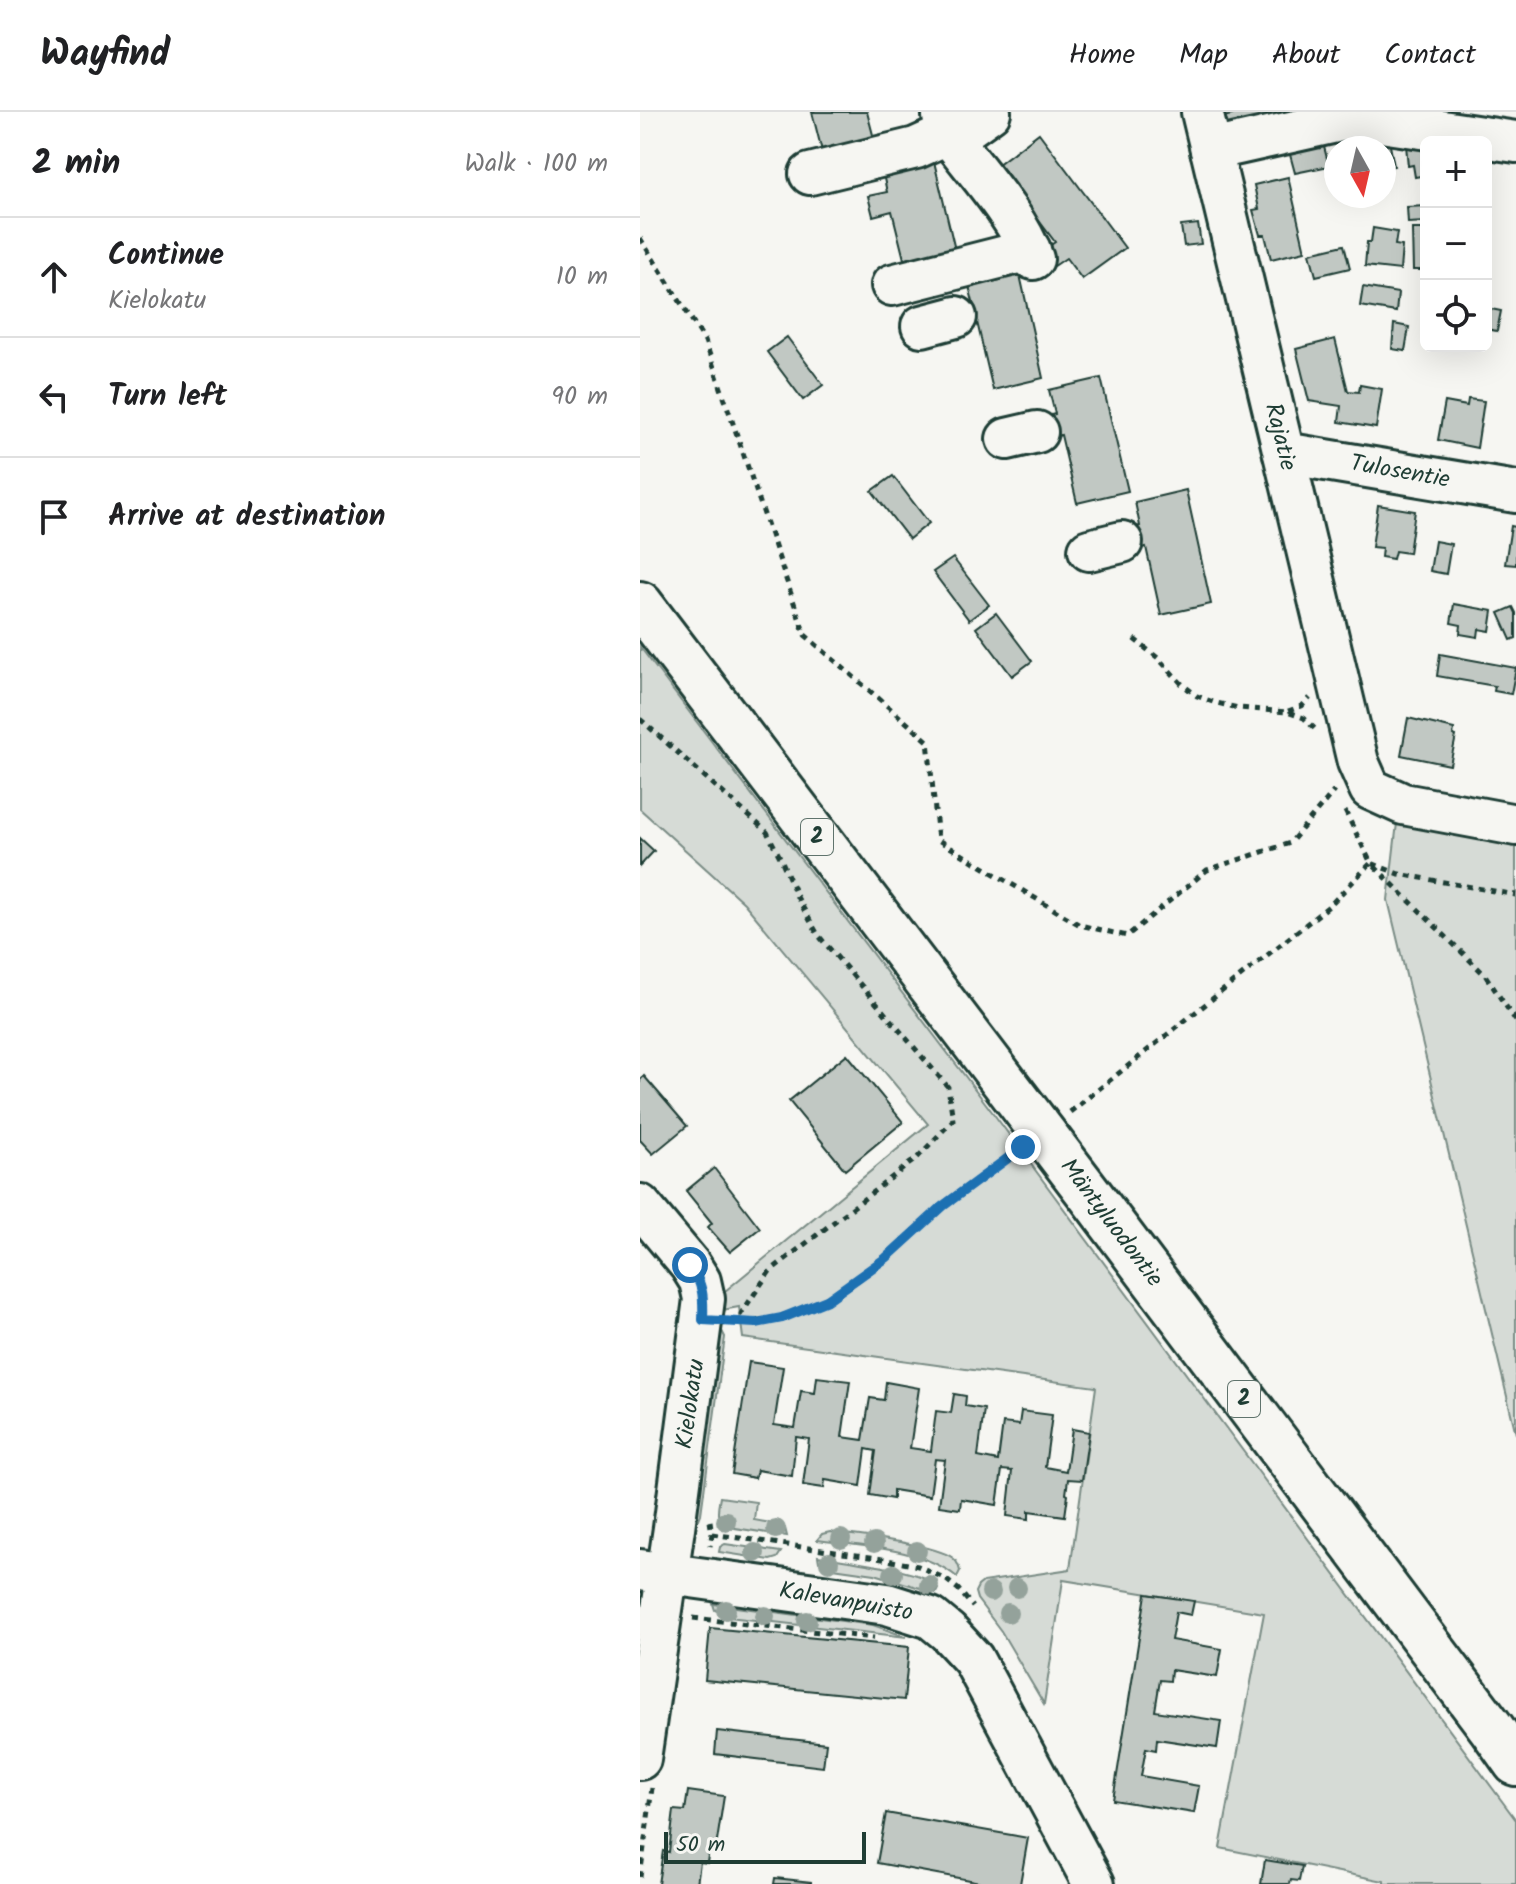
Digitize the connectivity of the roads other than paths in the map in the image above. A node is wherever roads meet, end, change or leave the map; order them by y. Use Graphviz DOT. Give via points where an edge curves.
graph roads {
  1 [pos="990,112"];
  2 [pos="948,128"];
  3 [pos="1206,131"];
  4 [pos="1516,142"];
  5 [pos="810,174"];
  6 [pos="892,285"];
  7 [pos="1284,453"];
  8 [pos="1516,492"];
  9 [pos="640,604"];
  10 [pos="1516,825"];
  11 [pos="640,1205"];
  12 [pos="653,1572"];
  13 [pos="1508,1750"];
  14 [pos="640,1759"];
  15 [pos="1094,1884"];
  1 -- 2 [label="street"];
  2 -- 5 [label="street" via="916,148"];
  2 -- 6 [label="street" via="1031,254"];
  3 -- 4 [label="street" via="1354,118"];
  3 -- 7 [label="street, Rajatie"];
  7 -- 8 [label="street, Tulosentie"];
  7 -- 10 [label="street, Rajatie" via="1348,775 1403,804"];
  9 -- 13 [label="highway, Mäntyluodontie / 2"];
  11 -- 12 [label="street, Kielokatu" via="690,1265 719,1321"];
  12 -- 14 [label="street, Kielokatu" via="660,1615"];
  12 -- 15 [label="street, Kalevanpuisto" via="887,1604 931,1618 973,1659"];
}
